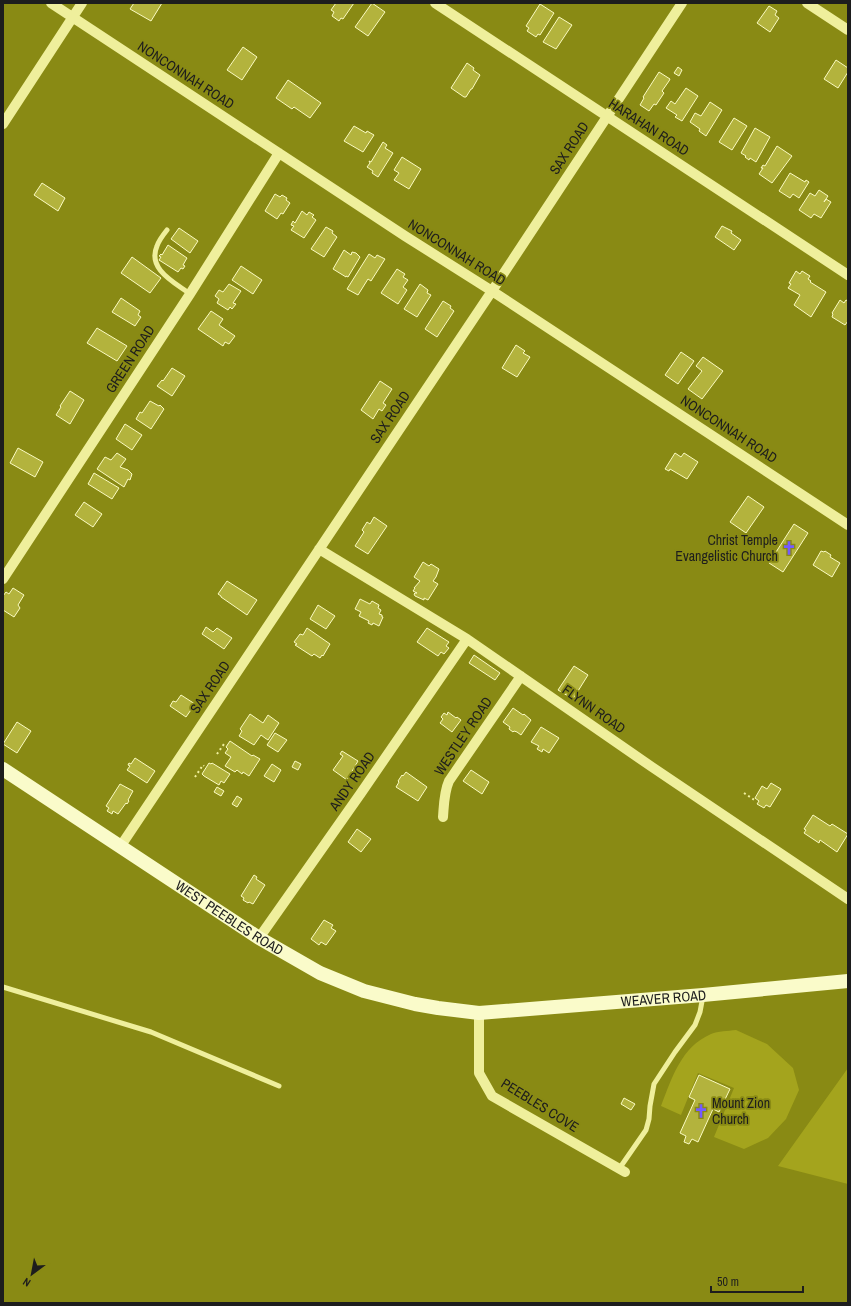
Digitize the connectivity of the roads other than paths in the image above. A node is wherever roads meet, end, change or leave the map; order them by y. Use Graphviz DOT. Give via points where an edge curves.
graph roads {
  1 [pos="52,3"];
  2 [pos="82,3"];
  3 [pos="435,3"];
  4 [pos="682,3"];
  5 [pos="807,3"];
  6 [pos="73,17"];
  7 [pos="848,30"];
  8 [pos="607,116"];
  9 [pos="3,124"];
  10 [pos="279,153"];
  11 [pos="167,230"];
  12 [pos="848,275"];
  13 [pos="492,291"];
  14 [pos="190,294"];
  15 [pos="848,525"];
  16 [pos="319,550"];
  17 [pos="3,579"];
  18 [pos="466,639"];
  19 [pos="521,676"];
  20 [pos="3,769"];
  21 [pos="444,817"];
  22 [pos="120,847"];
  23 [pos="848,898"];
  24 [pos="259,938"];
  25 [pos="848,981"];
  26 [pos="3,987"];
  27 [pos="703,995"];
  28 [pos="479,1013"];
  29 [pos="279,1086"];
  30 [pos="622,1170"];
  1 -- 6 [label="street, NONCONNAH ROAD"];
  2 -- 6 [label="street"];
  3 -- 8 [label="street, HARAHAN ROAD"];
  4 -- 8 [label="street, SAX ROAD"];
  5 -- 7 [label="street"];
  6 -- 9 [label="street"];
  6 -- 10 [label="street, NONCONNAH ROAD"];
  8 -- 12 [label="street, HARAHAN ROAD"];
  8 -- 13 [label="street, SAX ROAD"];
  10 -- 13 [label="street, NONCONNAH ROAD"];
  10 -- 14 [label="street, GREEN ROAD"];
  11 -- 14 [label="lane" via="156,246 155,261 166,277"];
  13 -- 15 [label="street, NONCONNAH ROAD"];
  13 -- 16 [label="street, SAX ROAD"];
  14 -- 17 [label="street, GREEN ROAD"];
  16 -- 18 [label="street, FLYNN ROAD"];
  16 -- 22 [label="street, SAX ROAD"];
  18 -- 19 [label="street, FLYNN ROAD"];
  18 -- 24 [label="street, ANDY ROAD"];
  19 -- 21 [label="street, WESTLEY ROAD" via="449,780 444,800"];
  19 -- 23 [label="street, FLYNN ROAD"];
  20 -- 22 [label="main road, WEST PEEBLES ROAD"];
  22 -- 24 [label="main road, WEST PEEBLES ROAD"];
  24 -- 28 [label="main road, WEST PEEBLES ROAD" via="320,973 364,991 415,1004"];
  25 -- 27 [label="main road, WEAVER ROAD"];
  26 -- 29 [label="lane" via="151,1032"];
  27 -- 28 [label="main road, WEAVER ROAD"];
  27 -- 30 [label="lane" via="695,1025 654,1084 646,1130"];
  28 -- 30 [label="street, PEEBLES COVE" via="479,1073 492,1096"];
}
